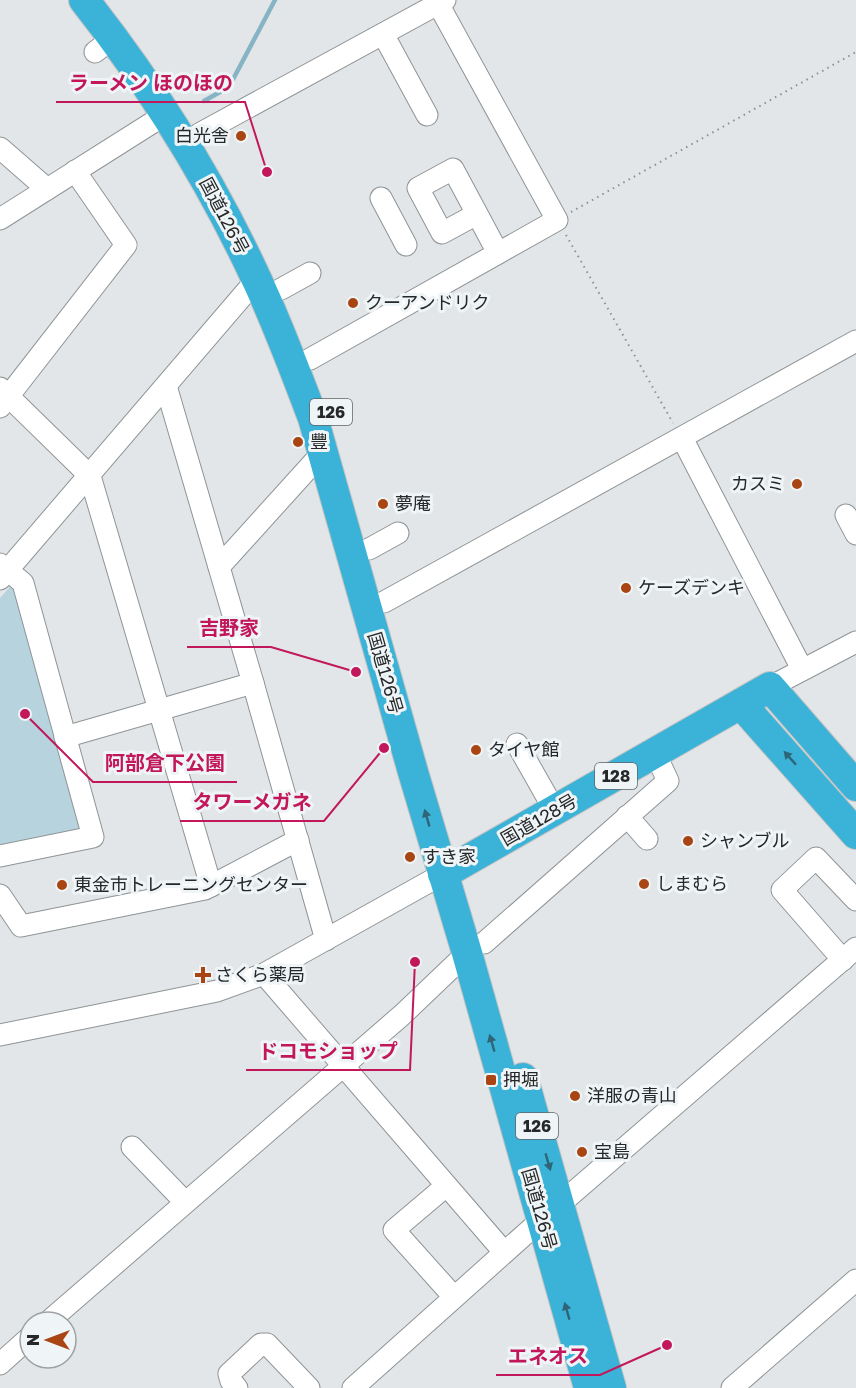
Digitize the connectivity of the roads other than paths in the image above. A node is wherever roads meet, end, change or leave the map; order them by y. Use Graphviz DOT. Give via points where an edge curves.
graph roads {
  1 [pos="84,0"];
  2 [pos="107,0"];
  3 [pos="440,1"];
  4 [pos="383,34"];
  5 [pos="166,114"];
  6 [pos="427,115"];
  7 [pos="199,134"];
  8 [pos="0,148"];
  9 [pos="75,171"];
  10 [pos="47,189"];
  11 [pos="381,198"];
  12 [pos="477,214"];
  13 [pos="0,219"];
  14 [pos="406,245"];
  15 [pos="498,253"];
  16 [pos="310,273"];
  17 [pos="269,284"];
  18 [pos="856,341"];
  19 [pos="310,359"];
  20 [pos="166,386"];
  21 [pos="3,397"];
  22 [pos="682,438"];
  23 [pos="323,452"];
  24 [pos="90,476"];
  25 [pos="846,515"];
  26 [pos="398,533"];
  27 [pos="856,534"];
  28 [pos="369,549"];
  29 [pos="219,567"];
  30 [pos="2,571"];
  31 [pos="384,602"];
  32 [pos="855,645"];
  33 [pos="802,669"];
  34 [pos="253,683"];
  35 [pos="770,687"];
  36 [pos="741,704"];
  37 [pos="160,709"];
  38 [pos="65,737"];
  39 [pos="517,744"];
  40 [pos="655,753"];
  41 [pos="856,786"];
  42 [pos="555,811"];
  43 [pos="627,816"];
  44 [pos="856,834"];
  45 [pos="647,839"];
  46 [pos="298,840"];
  47 [pos="0,856"];
  48 [pos="452,869"];
  49 [pos="211,886"];
  50 [pos="0,895"];
  51 [pos="856,900"];
  52 [pos="326,940"];
  53 [pos="476,948"];
  54 [pos="849,954"];
  55 [pos="264,974"];
  56 [pos="0,1035"];
  57 [pos="342,1065"];
  58 [pos="132,1147"];
  59 [pos="446,1186"];
  60 [pos="185,1202"];
  61 [pos="551,1212"];
  62 [pos="504,1252"];
  63 [pos="856,1280"];
  64 [pos="454,1297"];
  65 [pos="62,1310"];
  66 [pos="18,1348"];
  67 [pos="0,1364"];
  68 [pos="237,1388"];
  69 [pos="309,1388"];
  70 [pos="353,1388"];
  71 [pos="589,1388"];
  72 [pos="611,1388"];
  73 [pos="732,1388"];
  1 -- 5 [label="highway, 国道126号 / 126" via="104,45"];
  2 -- 7 [label="highway, 国道126号 / 126" via="143,47"];
  3 -- 4 [label="street"];
  3 -- 15 [label="street" via="557,219"];
  4 -- 6 [label="street"];
  4 -- 7 [label="street"];
  5 -- 9 [label="street"];
  5 -- 17 [label="highway, 国道126号 / 126"];
  7 -- 17 [label="highway, 国道126号 / 126" via="235,195"];
  8 -- 10 [label="street"];
  9 -- 10 [label="street"];
  9 -- 21 [label="street" via="126,245"];
  10 -- 13 [label="street"];
  11 -- 14 [label="street"];
  12 -- 15 [label="street"];
  15 -- 19 [label="street"];
  16 -- 17 [label="street"];
  17 -- 19 [label="highway, 国道126号 / 126"];
  17 -- 20 [label="street"];
  17 -- 23 [label="highway, 国道126号 / 126"];
  18 -- 22 [label="street"];
  19 -- 28 [label="highway, 国道126号 / 126" via="341,442"];
  20 -- 24 [label="street"];
  20 -- 29 [label="street"];
  21 -- 24 [label="street"];
  22 -- 31 [label="street"];
  22 -- 33 [label="street" via="756,564"];
  23 -- 29 [label="street"];
  48 -- 23 [label="highway, 国道126号 / 126, one-way"];
  24 -- 30 [label="street"];
  24 -- 37 [label="street"];
  25 -- 27 [label="street"];
  26 -- 28 [label="street"];
  28 -- 31 [label="highway, 国道126号 / 126"];
  29 -- 34 [label="street"];
  30 -- 38 [label="street" via="23,583"];
  31 -- 48 [label="highway, 国道126号 / 126"];
  32 -- 33 [label="street"];
  33 -- 35 [label="street"];
  34 -- 37 [label="street"];
  34 -- 46 [label="street"];
  35 -- 36 [label="highway, 国道128号 / 128"];
  35 -- 41 [label="highway"];
  36 -- 40 [label="highway, 国道128号 / 128"];
  44 -- 36 [label="highway, one-way" via="810,794"];
  37 -- 38 [label="street"];
  37 -- 49 [label="street"];
  38 -- 47 [label="street" via="93,837"];
  39 -- 42 [label="street"];
  40 -- 42 [label="highway, 国道128号 / 128"];
  40 -- 43 [label="street" via="668,781"];
  42 -- 48 [label="highway, 国道128号 / 128"];
  43 -- 45 [label="street"];
  43 -- 53 [label="street"];
  46 -- 49 [label="street"];
  46 -- 52 [label="street"];
  48 -- 52 [label="street"];
  48 -- 53 [label="highway, 国道126号 / 126"];
  49 -- 50 [label="street" via="21,926"];
  51 -- 54 [label="street" via="816,858 782,890"];
  52 -- 55 [label="street"];
  53 -- 57 [label="street"];
  53 -- 61 [label="highway, 国道126号 / 126"];
  54 -- 61 [label="street"];
  55 -- 56 [label="street" via="217,991"];
  55 -- 57 [label="street"];
  57 -- 59 [label="street"];
  57 -- 60 [label="street"];
  58 -- 60 [label="street"];
  59 -- 62 [label="street"];
  59 -- 64 [label="street" via="394,1230"];
  60 -- 65 [label="street"];
  61 -- 62 [label="street"];
  71 -- 61 [label="highway, 国道126号 / 126, one-way"];
  61 -- 72 [label="highway, 国道126号 / 126"];
  62 -- 64 [label="street"];
  63 -- 73 [label="street"];
  64 -- 70 [label="street"];
  66 -- 67 [label="street"];
  68 -- 69 [label="street" via="229,1374 261,1344 267,1344"];
}
